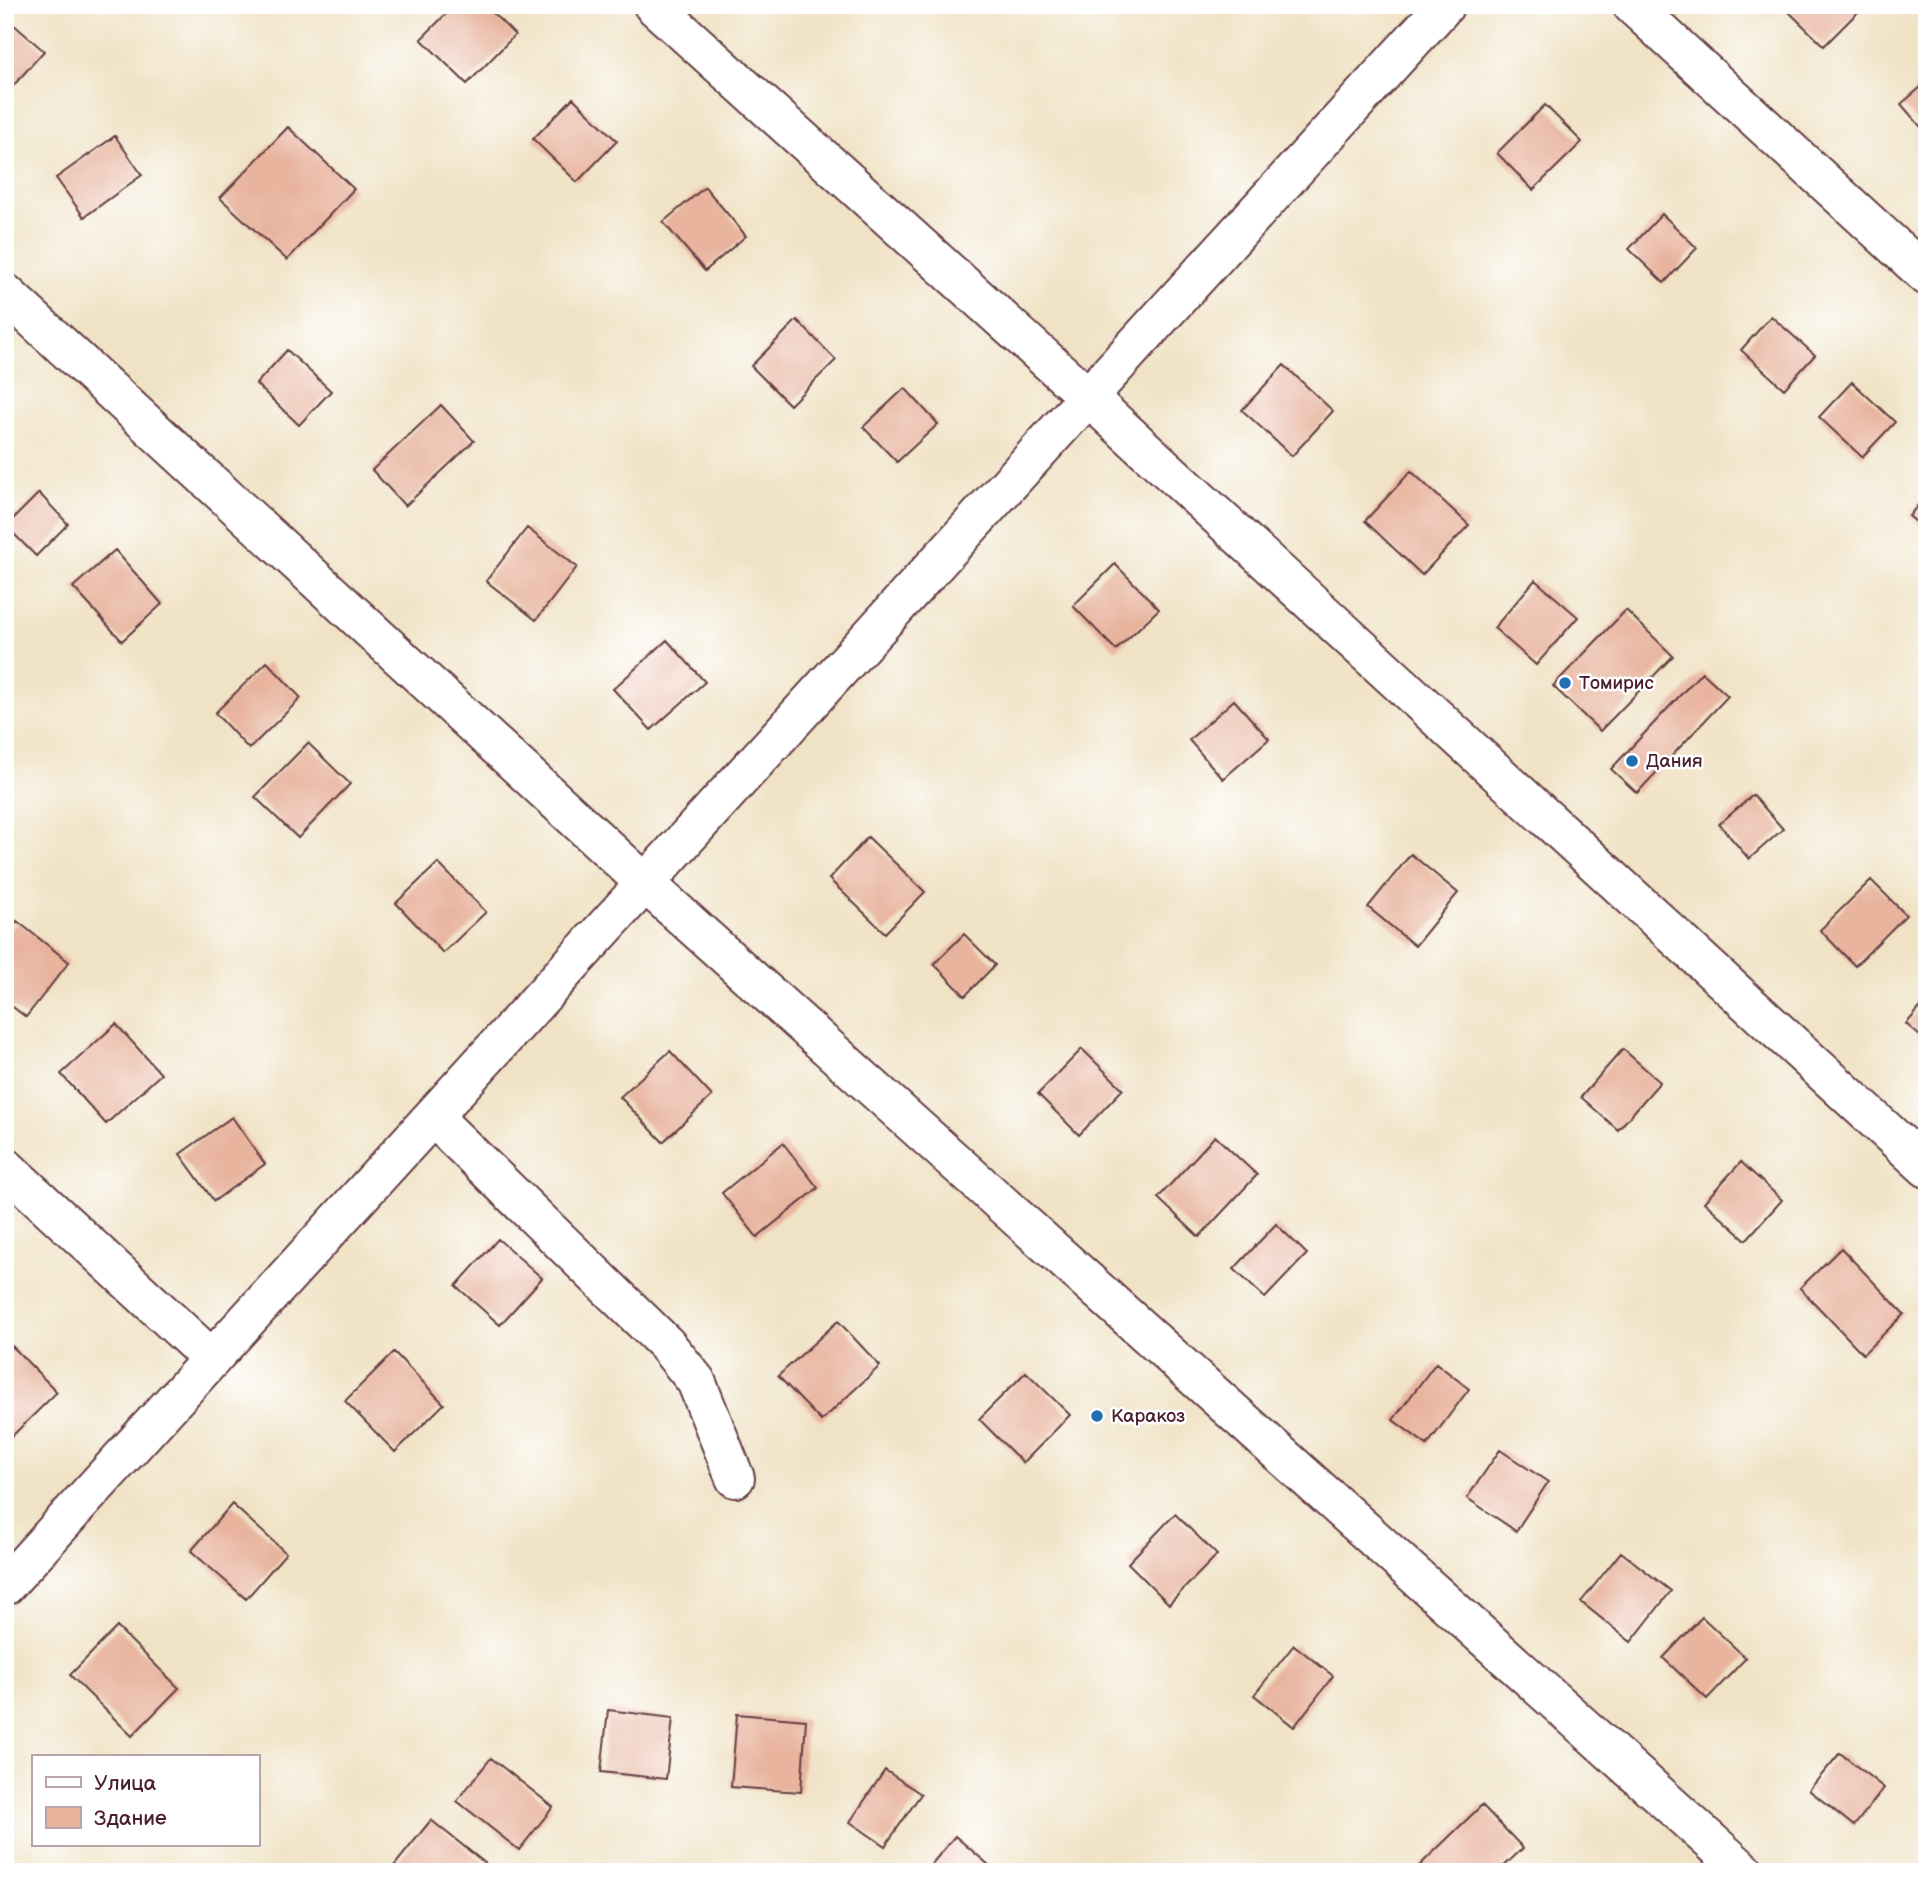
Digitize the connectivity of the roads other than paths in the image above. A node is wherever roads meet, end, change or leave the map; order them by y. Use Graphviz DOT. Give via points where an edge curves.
graph roads {
  1 [pos="653,5"];
  2 [pos="1445,5"];
  3 [pos="1632,5"];
  4 [pos="1927,276"];
  5 [pos="5,293"];
  6 [pos="1088,397"];
  7 [pos="646,884"];
  8 [pos="433,1117"];
  9 [pos="5,1167"];
  10 [pos="1927,1168"];
  11 [pos="212,1360"];
  12 [pos="735,1478"];
  13 [pos="5,1586"];
  14 [pos="1745,1872"];
  1 -- 6 [label="street"];
  2 -- 6 [label="street"];
  3 -- 4 [label="street"];
  5 -- 7 [label="street"];
  6 -- 7 [label="street"];
  6 -- 10 [label="street"];
  7 -- 8 [label="street"];
  7 -- 14 [label="street"];
  8 -- 11 [label="street"];
  8 -- 12 [label="street" via="666,1344 696,1381"];
  9 -- 11 [label="street"];
  11 -- 13 [label="street"];
}
